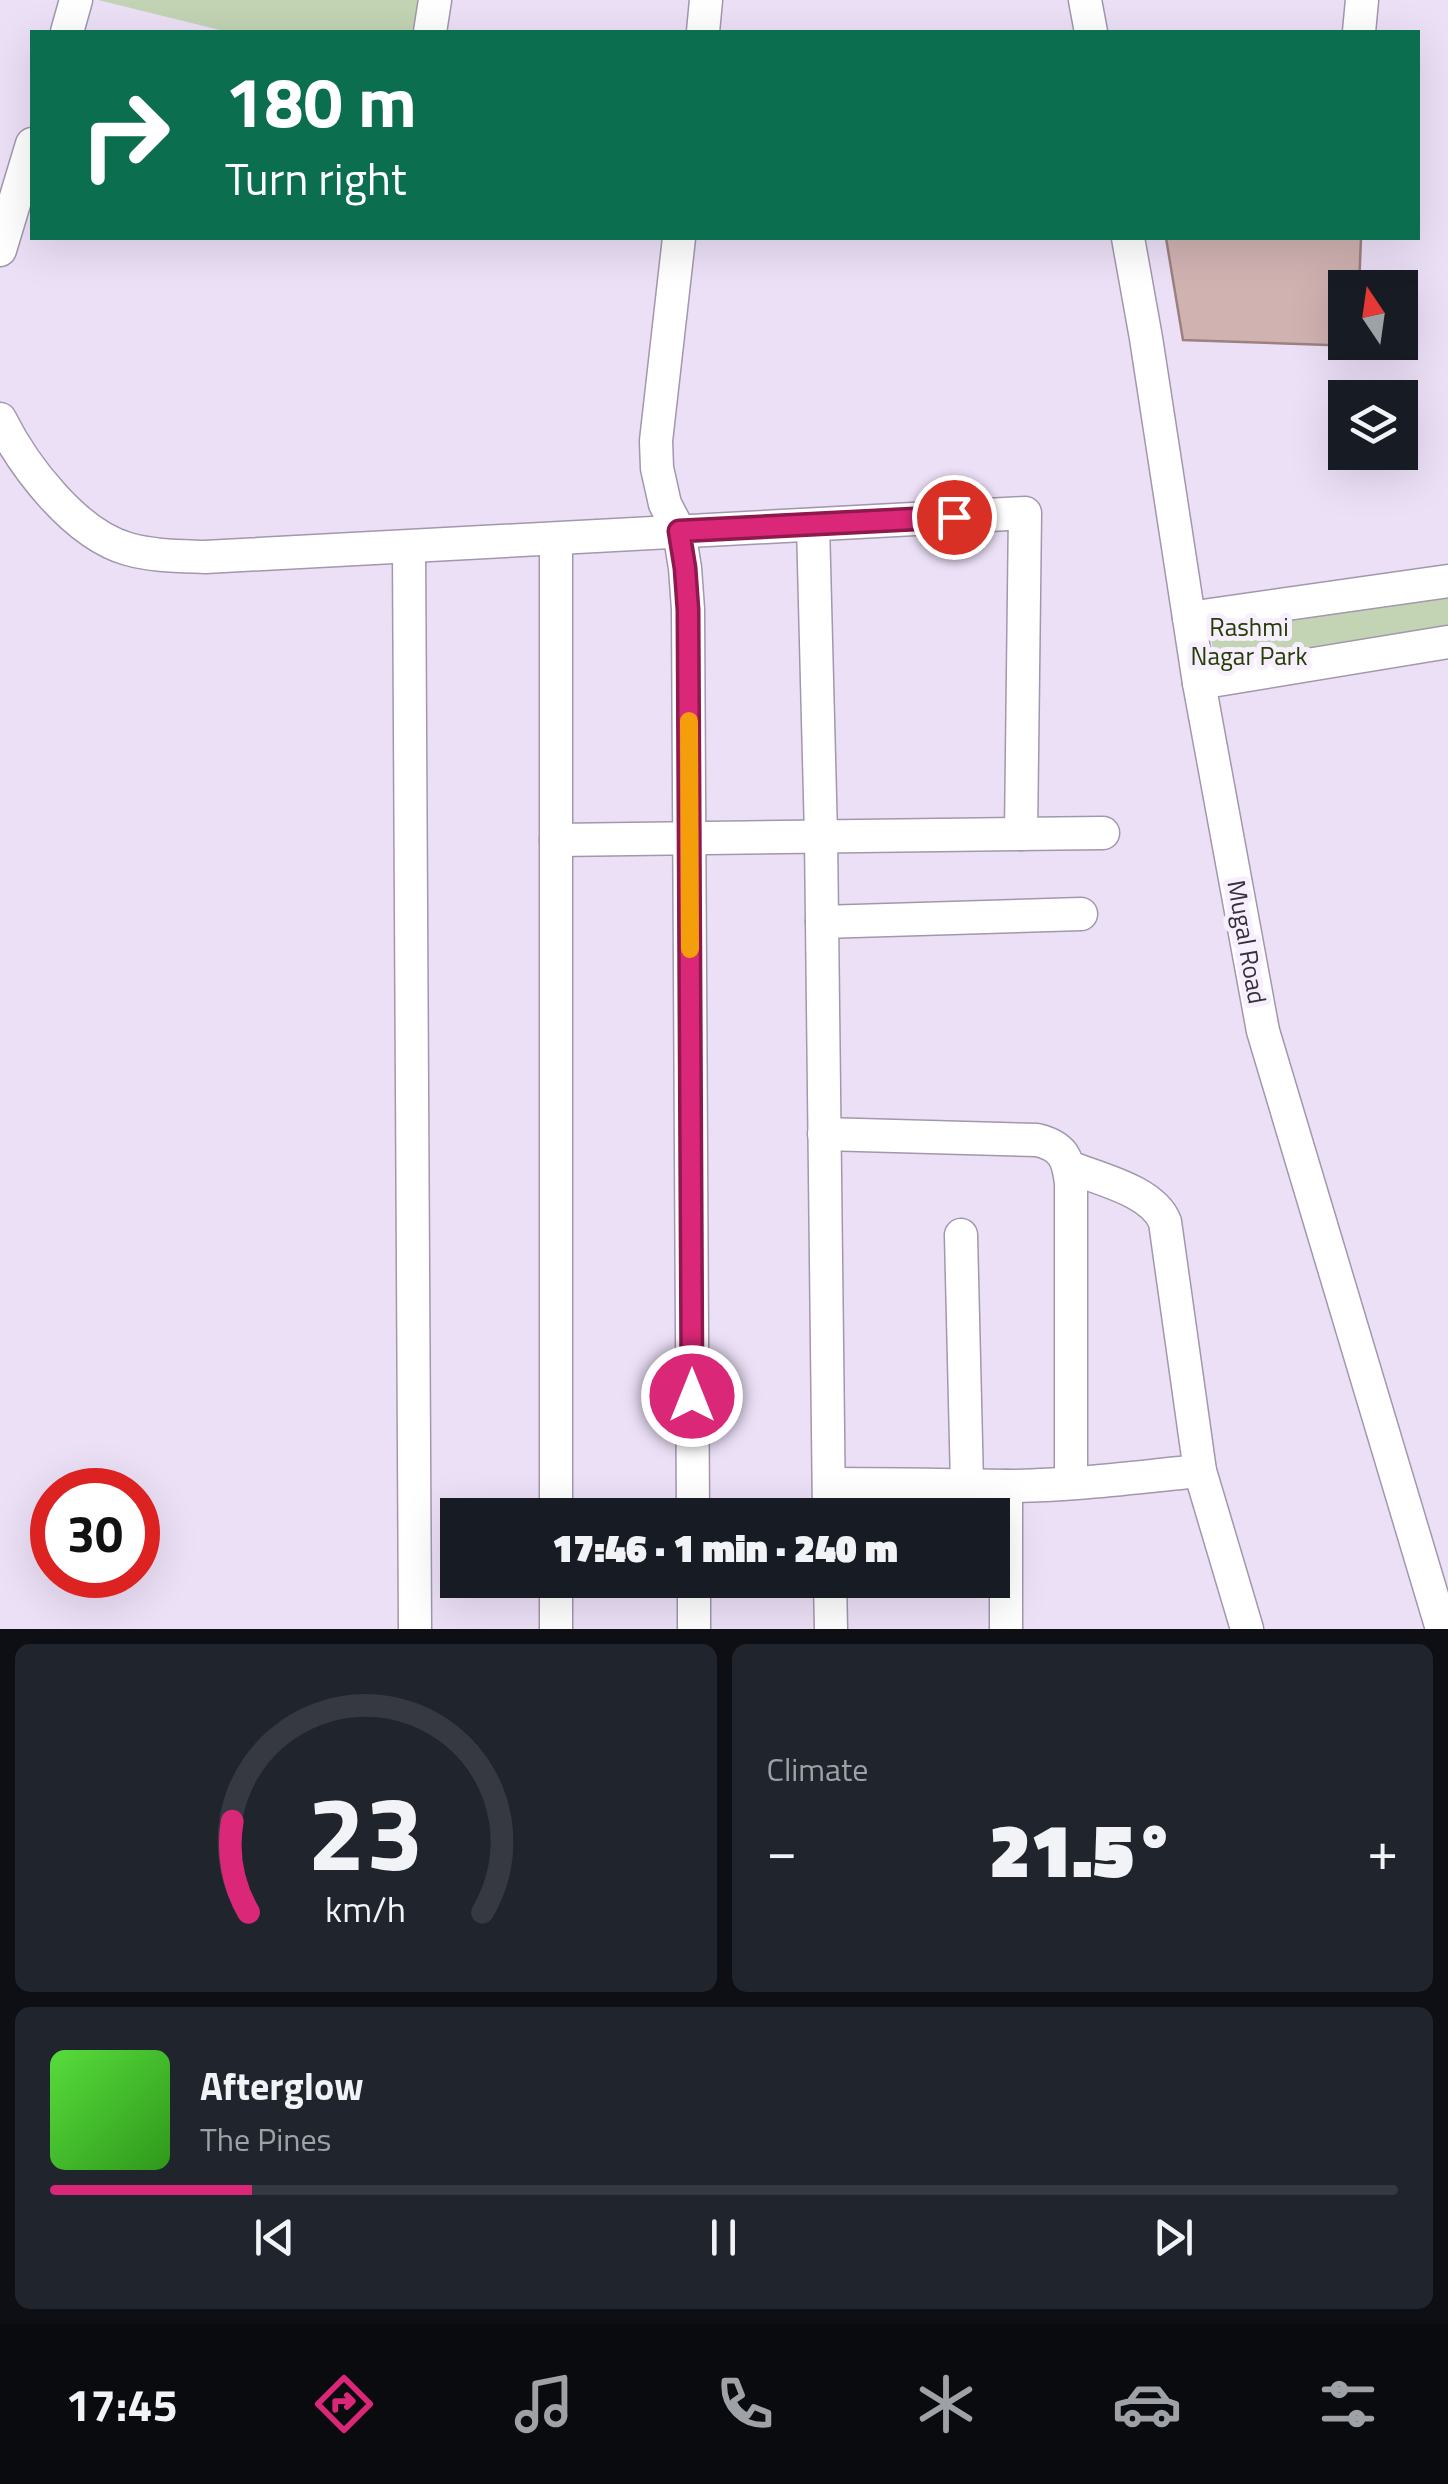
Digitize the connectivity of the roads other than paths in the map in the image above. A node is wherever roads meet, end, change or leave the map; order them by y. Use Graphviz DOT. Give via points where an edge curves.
graph roads {
  1 [pos="76,0"];
  2 [pos="435,0"];
  3 [pos="706,0"];
  4 [pos="1084,0"];
  5 [pos="1362,0"];
  6 [pos="67,30"];
  7 [pos="430,30"];
  8 [pos="703,30"];
  9 [pos="1090,30"];
  10 [pos="1359,30"];
  11 [pos="30,151"];
  12 [pos="679,240"];
  13 [pos="1128,240"];
  14 [pos="0,250"];
  15 [pos="0,419"];
  16 [pos="813,525"];
  17 [pos="679,531"];
  18 [pos="556,539"];
  19 [pos="409,547"];
  20 [pos="1448,581"];
  21 [pos="1190,618"];
  22 [pos="1448,642"];
  23 [pos="1200,682"];
  24 [pos="1103,833"];
  25 [pos="1021,834"];
  26 [pos="820,836"];
  27 [pos="689,838"];
  28 [pos="556,840"];
  29 [pos="1082,914"];
  30 [pos="822,922"];
  31 [pos="824,1134"];
  32 [pos="1069,1167"];
  33 [pos="962,1236"];
  34 [pos="1200,1472"];
  35 [pos="967,1484"];
  36 [pos="1072,1484"];
  37 [pos="1006,1486"];
  38 [pos="556,1498"];
  39 [pos="693,1498"];
  40 [pos="829,1498"];
  41 [pos="846,1498"];
  42 [pos="556,1598"];
  43 [pos="694,1598"];
  44 [pos="830,1598"];
  45 [pos="415,1629"];
  46 [pos="556,1629"];
  47 [pos="694,1629"];
  48 [pos="830,1629"];
  49 [pos="1006,1629"];
  50 [pos="1247,1629"];
  51 [pos="1442,1629"];
  1 -- 6 [label="street"];
  2 -- 7 [label="street"];
  3 -- 8 [label="street"];
  4 -- 9 [label="street"];
  5 -- 10 [label="street"];
  11 -- 14 [label="street"];
  12 -- 17 [label="street" via="656,441 665,504"];
  13 -- 21 [label="street, Mugal Road"];
  15 -- 19 [label="street" via="31,470 80,523 130,550 205,557"];
  16 -- 17 [label="street"];
  16 -- 25 [label="street" via="1025,514"];
  16 -- 26 [label="street"];
  17 -- 18 [label="street"];
  17 -- 27 [label="street" via="688,610"];
  18 -- 19 [label="street"];
  18 -- 28 [label="street"];
  19 -- 45 [label="street"];
  20 -- 21 [label="street"];
  21 -- 23 [label="street, Mugal Road"];
  22 -- 23 [label="street"];
  23 -- 51 [label="street, Mugal Road" via="1263,1031"];
  24 -- 25 [label="street"];
  25 -- 26 [label="street"];
  26 -- 27 [label="street"];
  26 -- 30 [label="street"];
  27 -- 28 [label="street"];
  27 -- 39 [label="street"];
  28 -- 38 [label="street"];
  29 -- 30 [label="street"];
  30 -- 31 [label="street"];
  31 -- 32 [label="street" via="1037,1140 1053,1144"];
  31 -- 40 [label="street"];
  32 -- 34 [label="street" via="1146,1198 1162,1213"];
  32 -- 36 [label="street"];
  33 -- 35 [label="street"];
  34 -- 36 [label="street"];
  34 -- 50 [label="street"];
  35 -- 37 [label="street"];
  35 -- 41 [label="street"];
  36 -- 37 [label="street"];
  37 -- 49 [label="street"];
  42 -- 46 [label="street"];
  43 -- 47 [label="street"];
  44 -- 48 [label="street"];
}
